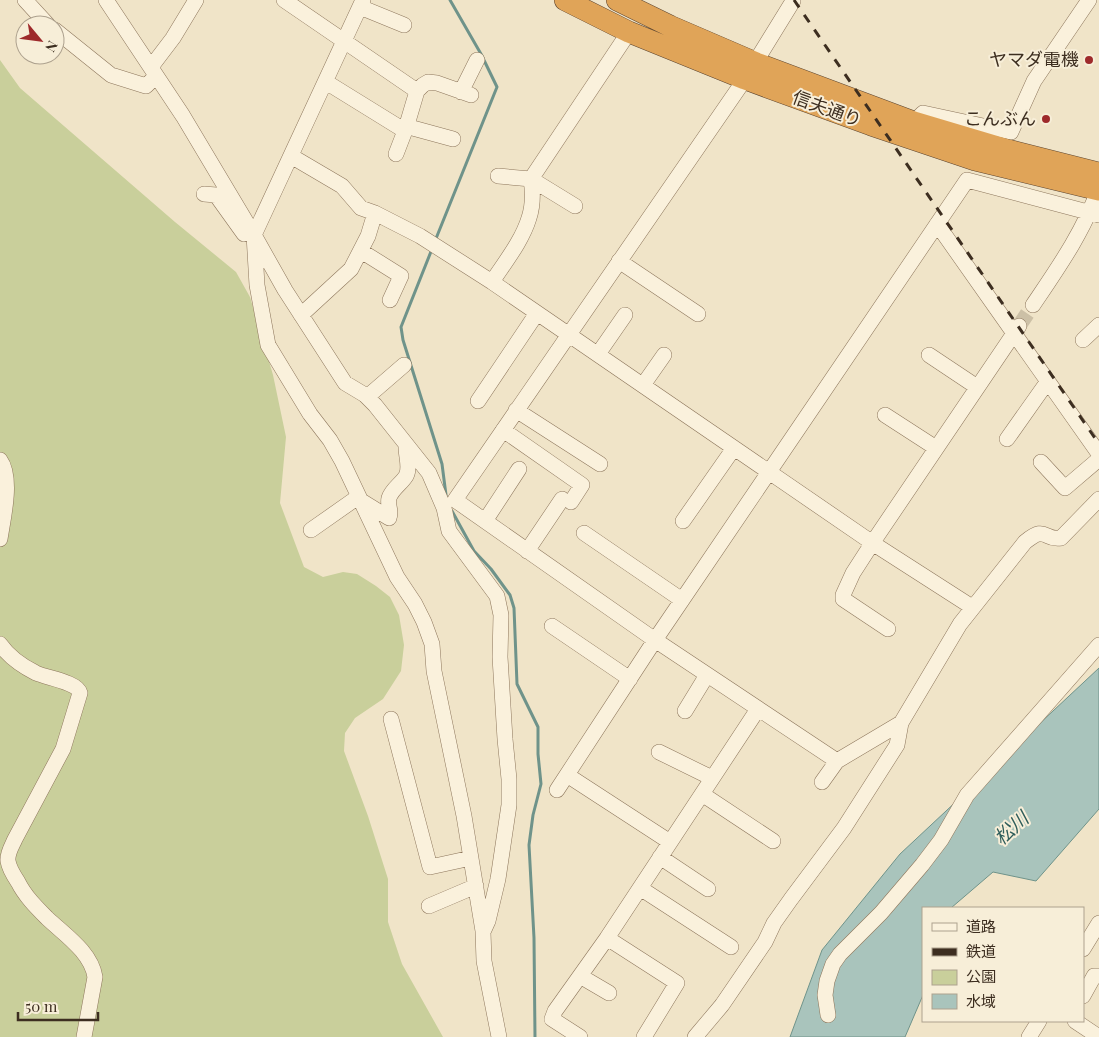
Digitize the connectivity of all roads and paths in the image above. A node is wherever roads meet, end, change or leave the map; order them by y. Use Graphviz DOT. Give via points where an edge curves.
graph roads {
  1 [pos="25,0"];
  2 [pos="196,0"];
  3 [pos="284,0"];
  4 [pos="565,0"];
  5 [pos="617,0"];
  6 [pos="1089,0"];
  7 [pos="111,2"];
  8 [pos="790,2"];
  9 [pos="362,4"];
  10 [pos="39,15"];
  11 [pos="404,25"];
  12 [pos="629,32"];
  13 [pos="65,38"];
  14 [pos="344,41"];
  15 [pos="477,60"];
  16 [pos="751,71"];
  17 [pos="153,72"];
  18 [pos="326,82"];
  19 [pos="417,90"];
  20 [pos="914,122"];
  21 [pos="406,128"];
  22 [pos="453,139"];
  23 [pos="396,154"];
  24 [pos="291,156"];
  25 [pos="975,160"];
  26 [pos="498,176"];
  27 [pos="532,179"];
  28 [pos="967,180"];
  29 [pos="1099,185"];
  30 [pos="204,194"];
  31 [pos="575,206"];
  32 [pos="375,213"];
  33 [pos="1094,214"];
  34 [pos="937,224"];
  35 [pos="254,235"];
  36 [pos="361,251"];
  37 [pos="619,260"];
  38 [pos="492,282"];
  39 [pos="390,300"];
  40 [pos="1033,305"];
  41 [pos="537,313"];
  42 [pos="698,314"];
  43 [pos="301,315"];
  44 [pos="625,315"];
  45 [pos="1099,325"];
  46 [pos="1016,330"];
  47 [pos="568,334"];
  48 [pos="1083,340"];
  49 [pos="598,354"];
  50 [pos="664,354"];
  51 [pos="929,355"];
  52 [pos="404,365"];
  53 [pos="1048,381"];
  54 [pos="643,385"];
  55 [pos="977,387"];
  56 [pos="367,397"];
  57 [pos="478,401"];
  58 [pos="516,410"];
  59 [pos="885,415"];
  60 [pos="503,430"];
  61 [pos="1006,439"];
  62 [pos="406,444"];
  63 [pos="734,448"];
  64 [pos="936,448"];
  65 [pos="1099,454"];
  66 [pos="1099,459"];
  67 [pos="0,460"];
  68 [pos="1041,462"];
  69 [pos="600,464"];
  70 [pos="520,469"];
  71 [pos="769,472"];
  72 [pos="359,499"];
  73 [pos="1099,499"];
  74 [pos="449,504"];
  75 [pos="484,521"];
  76 [pos="683,521"];
  77 [pos="311,530"];
  78 [pos="584,533"];
  79 [pos="0,540"];
  80 [pos="873,542"];
  81 [pos="527,551"];
  82 [pos="682,600"];
  83 [pos="972,607"];
  84 [pos="552,626"];
  85 [pos="888,629"];
  86 [pos="656,640"];
  87 [pos="0,644"];
  88 [pos="1099,645"];
  89 [pos="707,675"];
  90 [pos="630,679"];
  91 [pos="758,709"];
  92 [pos="685,711"];
  93 [pos="391,719"];
  94 [pos="901,723"];
  95 [pos="659,752"];
  96 [pos="837,761"];
  97 [pos="567,775"];
  98 [pos="712,778"];
  99 [pos="822,782"];
  100 [pos="557,790"];
  101 [pos="702,794"];
  102 [pos="670,842"];
  103 [pos="773,842"];
  104 [pos="660,857"];
  105 [pos="471,858"];
  106 [pos="476,886"];
  107 [pos="640,888"];
  108 [pos="708,889"];
  109 [pos="429,906"];
  110 [pos="1099,923"];
  111 [pos="483,932"];
  112 [pos="607,938"];
  113 [pos="731,947"];
  114 [pos="1084,947"];
  115 [pos="580,976"];
  116 [pos="1099,976"];
  117 [pos="608,993"];
  118 [pos="1084,994"];
  119 [pos="828,1015"];
  120 [pos="1038,1022"];
  121 [pos="1076,1022"];
  122 [pos="84,1037"];
  123 [pos="499,1037"];
  124 [pos="580,1037"];
  125 [pos="644,1037"];
  126 [pos="695,1037"];
  127 [pos="1030,1037"];
  128 [pos="1099,1037"];
  1 -- 10 [label="street"];
  2 -- 17 [label="street"];
  3 -- 14 [label="street"];
  4 -- 12 [label="highway, 信夫通り"];
  5 -- 16 [label="highway, 信夫通り"];
  6 -- 20 [label="street" via="1034,81 1011,132 923,112"];
  7 -- 17 [label="street"];
  8 -- 16 [label="street"];
  9 -- 11 [label="street"];
  9 -- 14 [label="street"];
  12 -- 16 [label="highway, 信夫通り"];
  12 -- 27 [label="street"];
  13 -- 17 [label="street" via="111,75 146,86"];
  14 -- 18 [label="street"];
  14 -- 19 [label="street"];
  15 -- 19 [label="street" via="466,94 431,82"];
  16 -- 20 [label="highway, 信夫通り"];
  16 -- 25 [label="highway, 信夫通り" via="871,125"];
  16 -- 37 [label="street"];
  17 -- 35 [label="street"];
  18 -- 21 [label="street" via="402,129"];
  18 -- 24 [label="street"];
  19 -- 21 [label="street"];
  20 -- 29 [label="highway, 信夫通り" via="1008,150"];
  21 -- 22 [label="street"];
  21 -- 23 [label="street"];
  24 -- 32 [label="street" via="342,186 361,208"];
  24 -- 35 [label="street"];
  25 -- 28 [label="street"];
  25 -- 29 [label="highway, 信夫通り"];
  26 -- 27 [label="street"];
  27 -- 31 [label="street"];
  27 -- 38 [label="street" via="530,217"];
  28 -- 33 [label="street"];
  28 -- 34 [label="street"];
  29 -- 33 [label="street"];
  30 -- 35 [label="street" via="216,195 242,233 248,237"];
  32 -- 36 [label="street"];
  32 -- 38 [label="street" via="420,236"];
  33 -- 40 [label="street"];
  34 -- 46 [label="street"];
  34 -- 71 [label="street"];
  35 -- 43 [label="street"];
  35 -- 72 [label="street" via="257,285 268,345 342,460"];
  36 -- 39 [label="street" via="401,276"];
  36 -- 43 [label="street" via="345,276"];
  37 -- 42 [label="street"];
  37 -- 47 [label="street"];
  38 -- 41 [label="street"];
  41 -- 47 [label="street"];
  41 -- 57 [label="street"];
  43 -- 56 [label="street" via="345,383"];
  44 -- 49 [label="street"];
  45 -- 48 [label="street"];
  46 -- 53 [label="street"];
  46 -- 55 [label="street"];
  47 -- 49 [label="street"];
  47 -- 58 [label="street"];
  49 -- 54 [label="street"];
  50 -- 54 [label="street"];
  51 -- 55 [label="street"];
  52 -- 56 [label="street"];
  53 -- 61 [label="street"];
  53 -- 65 [label="street"];
  54 -- 63 [label="street"];
  55 -- 64 [label="street"];
  56 -- 62 [label="street"];
  58 -- 60 [label="street"];
  58 -- 69 [label="street"];
  59 -- 64 [label="street"];
  60 -- 74 [label="street"];
  60 -- 81 [label="street" via="582,485"];
  62 -- 72 [label="street" via="408,469 390,496 389,518"];
  62 -- 74 [label="street"];
  63 -- 71 [label="street"];
  63 -- 76 [label="street"];
  64 -- 80 [label="street"];
  66 -- 68 [label="street" via="1064,488"];
  67 -- 79 [label="street" via="6,475"];
  70 -- 75 [label="street"];
  71 -- 80 [label="street"];
  71 -- 82 [label="street"];
  72 -- 77 [label="street"];
  72 -- 105 [label="street" via="397,577 421,616 432,644 434,671"];
  73 -- 83 [label="street" via="1061,538 1034,534"];
  74 -- 75 [label="street"];
  74 -- 111 [label="street" via="449,531 497,596 501,615 500,657 509,805 498,879"];
  75 -- 81 [label="street"];
  78 -- 82 [label="street"];
  80 -- 83 [label="street"];
  80 -- 85 [label="street" via="853,573 843,599"];
  81 -- 86 [label="street"];
  82 -- 86 [label="street"];
  83 -- 94 [label="street"];
  84 -- 90 [label="street"];
  86 -- 89 [label="street"];
  86 -- 90 [label="street"];
  87 -- 122 [label="street" via="7,653 38,674 80,690 63,749 15,839 8,861 24,894 81,949 94,971"];
  88 -- 119 [label="street" via="967,795 922,865 836,958 825,995"];
  89 -- 91 [label="street"];
  89 -- 92 [label="street"];
  90 -- 97 [label="street"];
  91 -- 96 [label="street"];
  91 -- 98 [label="street"];
  93 -- 105 [label="street" via="430,867"];
  94 -- 96 [label="street"];
  94 -- 126 [label="street" via="897,745 844,828 774,923 766,942 722,1005"];
  95 -- 98 [label="street"];
  96 -- 99 [label="street"];
  97 -- 100 [label="street"];
  97 -- 102 [label="street"];
  98 -- 101 [label="street"];
  101 -- 102 [label="street"];
  101 -- 103 [label="street"];
  102 -- 104 [label="street"];
  104 -- 107 [label="street"];
  104 -- 108 [label="street"];
  105 -- 106 [label="street"];
  106 -- 109 [label="street"];
  106 -- 111 [label="street"];
  107 -- 112 [label="street"];
  107 -- 113 [label="street"];
  110 -- 114 [label="street"];
  111 -- 123 [label="street" via="484,961"];
  112 -- 115 [label="street"];
  112 -- 125 [label="street" via="678,983"];
  115 -- 117 [label="street"];
  115 -- 124 [label="street" via="554,1011 552,1019"];
  116 -- 118 [label="street" via="1094,976"];
  120 -- 127 [label="street"];
  121 -- 128 [label="street"];
}
